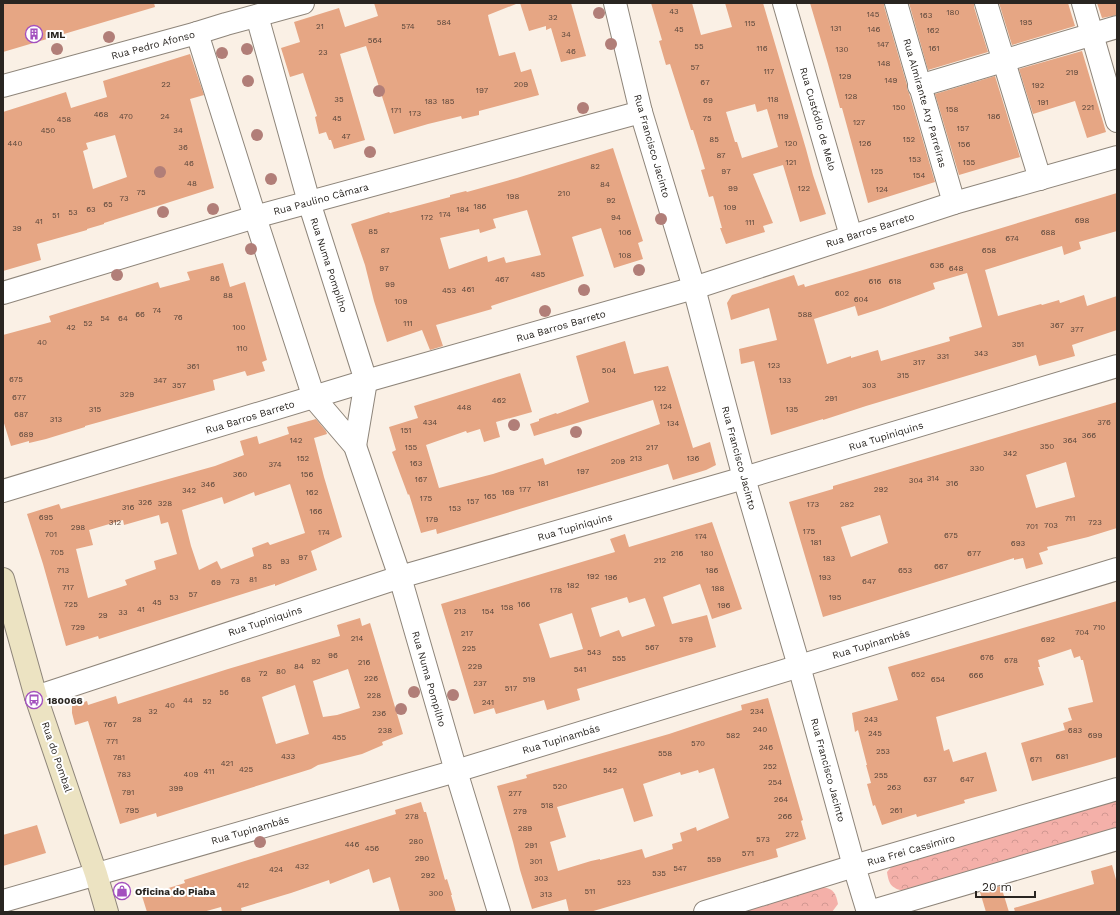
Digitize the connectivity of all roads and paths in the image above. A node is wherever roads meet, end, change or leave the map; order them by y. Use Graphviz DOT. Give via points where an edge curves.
graph roads {
  1 [pos="303,3"];
  2 [pos="615,3"];
  3 [pos="784,3"];
  4 [pos="896,3"];
  5 [pos="986,3"];
  6 [pos="1084,3"];
  7 [pos="257,16"];
  8 [pos="1117,27"];
  9 [pos="197,33"];
  10 [pos="1093,35"];
  11 [pos="1004,61"];
  12 [pos="3,86"];
  13 [pos="919,86"];
  14 [pos="641,112"];
  15 [pos="1117,121"];
  16 [pos="1117,157"];
  17 [pos="1040,180"];
  18 [pos="309,202"];
  19 [pos="954,203"];
  20 [pos="255,217"];
  21 [pos="851,236"];
  22 [pos="694,288"];
  23 [pos="3,293"];
  24 [pos="1117,366"];
  25 [pos="366,381"];
  26 [pos="314,398"];
  27 [pos="356,446"];
  28 [pos="744,478"];
  29 [pos="3,491"];
  30 [pos="1117,569"];
  31 [pos="400,577"];
  32 [pos="3,579"];
  33 [pos="799,666"];
  34 [pos="36,697"];
  35 [pos="456,771"];
  36 [pos="1117,789"];
  37 [pos="1117,839"];
  38 [pos="854,866"];
  39 [pos="96,874"];
  40 [pos="3,900"];
  41 [pos="107,912"];
  42 [pos="499,912"];
  43 [pos="706,912"];
  44 [pos="868,912"];
  1 -- 7 [label="street, Rua Pedro Afonso"];
  2 -- 14 [label="street, Rua Francisco Jacinto"];
  3 -- 21 [label="street, Rua Custódio de Melo"];
  4 -- 13 [label="street, Rua Almirante Ary Parreiras"];
  5 -- 11 [label="street"];
  6 -- 10 [label="street"];
  7 -- 9 [label="street, Rua Pedro Afonso"];
  7 -- 18 [label="street, Rua Numa Pompilho"];
  8 -- 10 [label="street"];
  9 -- 12 [label="street, Rua Pedro Afonso"];
  9 -- 20 [label="street, Rua Numa Pompilho"];
  10 -- 11 [label="street"];
  10 -- 15 [label="street"];
  11 -- 13 [label="street"];
  11 -- 17 [label="street"];
  13 -- 19 [label="street, Rua Almirante Ary Parreiras"];
  14 -- 18 [label="street, Rua Paulino Câmara"];
  14 -- 22 [label="street, Rua Francisco Jacinto"];
  16 -- 17 [label="street, Rua Barros Barreto"];
  17 -- 19 [label="street, Rua Barros Barreto"];
  18 -- 20 [label="street, Rua Paulino Câmara"];
  18 -- 25 [label="street, Rua Numa Pompilho"];
  19 -- 21 [label="street, Rua Barros Barreto"];
  20 -- 23 [label="street, Rua Paulino Câmara"];
  20 -- 26 [label="street, Rua Numa Pompilho"];
  21 -- 22 [label="street, Rua Barros Barreto"];
  22 -- 25 [label="street, Rua Barros Barreto"];
  22 -- 28 [label="street, Rua Francisco Jacinto"];
  24 -- 28 [label="street, Rua Tupiniquins"];
  25 -- 26 [label="street, Rua Barros Barreto"];
  25 -- 27 [label="street, Rua Numa Pompilho"];
  26 -- 27 [label="street, Rua Numa Pompilho"];
  26 -- 29 [label="street, Rua Barros Barreto"];
  27 -- 31 [label="street, Rua Numa Pompilho"];
  28 -- 31 [label="street, Rua Tupiniquins"];
  28 -- 33 [label="street, Rua Francisco Jacinto"];
  30 -- 33 [label="street, Rua Tupinambás"];
  31 -- 34 [label="street, Rua Tupiniquins"];
  31 -- 35 [label="street, Rua Numa Pompilho"];
  32 -- 34 [label="street, Rua do Pombal"];
  33 -- 35 [label="street, Rua Tupinambás"];
  33 -- 38 [label="street, Rua Francisco Jacinto"];
  34 -- 39 [label="street, Rua do Pombal"];
  35 -- 39 [label="street, Rua Tupinambás"];
  35 -- 42 [label="street, Rua Numa Pompilho"];
  36 -- 38 [label="street, Rua Frei Cassimiro"];
  37 -- 44 [label="street"];
  38 -- 43 [label="street, Rua Frei Cassimiro"];
  38 -- 44 [label="street, Rua Francisco Jacinto"];
  39 -- 40 [label="street, Rua Tupinambás"];
  39 -- 41 [label="street, Rua do Pombal"];
}
